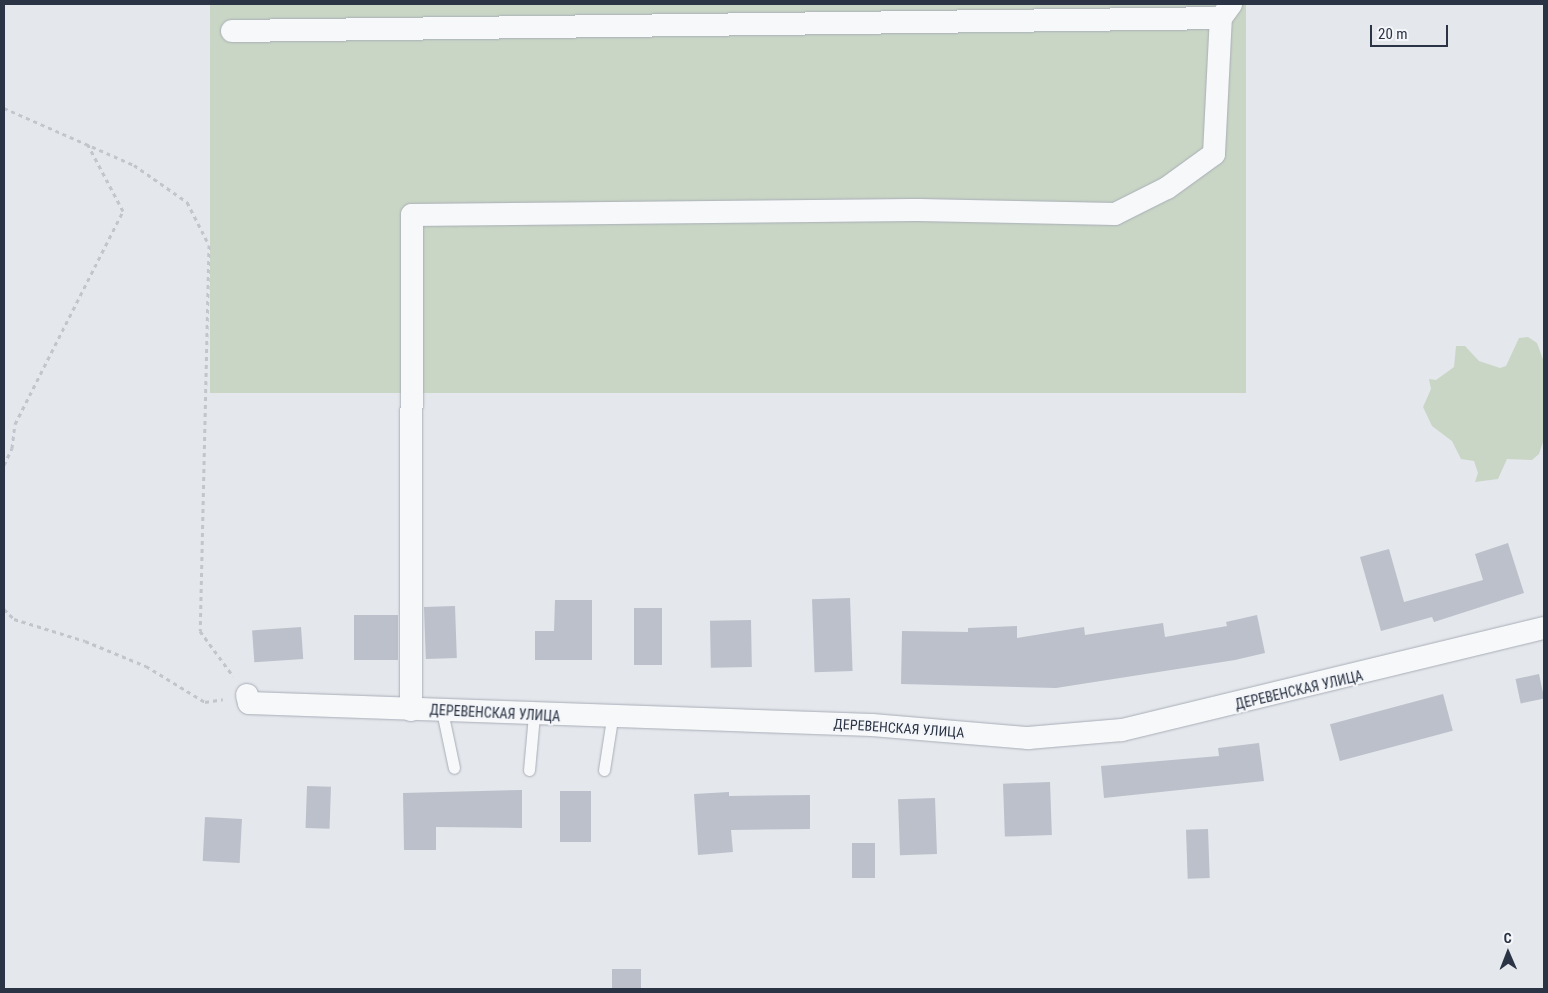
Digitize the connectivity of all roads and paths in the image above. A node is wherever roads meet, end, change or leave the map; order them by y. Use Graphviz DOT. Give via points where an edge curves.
graph roads {
  1 [pos="1226,11"];
  2 [pos="232,32"];
  3 [pos="4,108"];
  4 [pos="88,145"];
  5 [pos="4,464"];
  6 [pos="4,608"];
  7 [pos="1544,628"];
  8 [pos="247,695"];
  9 [pos="411,710"];
  10 [pos="442,711"];
  11 [pos="534,715"];
  12 [pos="612,719"];
  13 [pos="454,768"];
  14 [pos="529,770"];
  15 [pos="604,770"];
  1 -- 2 [label="street"];
  1 -- 9 [label="street" via="1214,154 1167,188 1115,214 919,210 412,216"];
  3 -- 4 [label="path"];
  4 -- 5 [label="path" via="122,211 15,424 12,448"];
  4 -- 8 [label="path" via="134,165 187,202 209,245 200,631"];
  6 -- 8 [label="path" via="14,619 85,641 146,666 205,702"];
  7 -- 12 [label="street, ДЕРЕВЕНСКАЯ УЛИЦА" via="1122,730 1028,738 872,725"];
  8 -- 9 [label="street, ДЕРЕВЕНСКАЯ УЛИЦА" via="249,702"];
  9 -- 10 [label="street, ДЕРЕВЕНСКАЯ УЛИЦА"];
  10 -- 11 [label="street, ДЕРЕВЕНСКАЯ УЛИЦА"];
  10 -- 13 [label="lane"];
  11 -- 12 [label="street, ДЕРЕВЕНСКАЯ УЛИЦА"];
  11 -- 14 [label="lane"];
  12 -- 15 [label="lane"];
}
